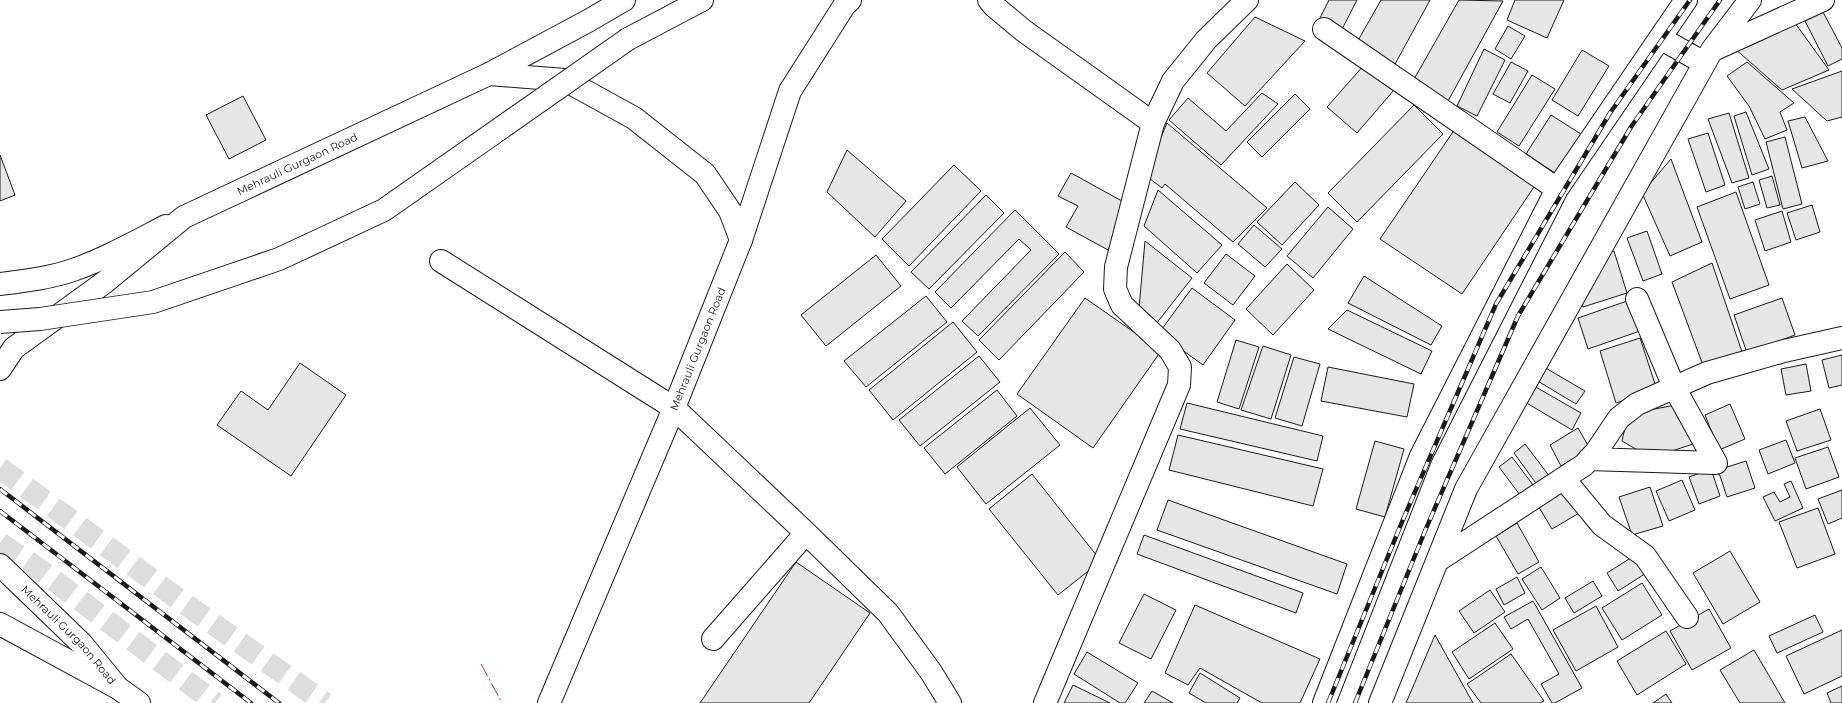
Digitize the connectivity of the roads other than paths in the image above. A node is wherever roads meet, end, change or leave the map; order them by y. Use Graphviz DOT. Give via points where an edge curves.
graph roads {
  1 [pos="624,0"];
  2 [pos="702,0"];
  3 [pos="850,0"];
  4 [pos="989,0"];
  5 [pos="1247,0"];
  6 [pos="1686,0"];
  7 [pos="1750,0"];
  8 [pos="1823,0"];
  9 [pos="1324,29"];
  10 [pos="1660,38"];
  11 [pos="1708,57"];
  12 [pos="489,74"];
  13 [pos="1153,122"];
  14 [pos="1557,189"];
  15 [pos="184,217"];
  16 [pos="740,240"];
  17 [pos="441,260"];
  18 [pos="0,284"];
  19 [pos="1637,299"];
  20 [pos="0,322"];
  21 [pos="1842,338"];
  22 [pos="0,369"];
  23 [pos="1674,387"];
  24 [pos="674,408"];
  25 [pos="1589,459"];
  26 [pos="1564,479"];
  27 [pos="806,533"];
  28 [pos="1437,561"];
  29 [pos="0,565"];
  30 [pos="1687,617"];
  31 [pos="0,624"];
  32 [pos="714,639"];
  33 [pos="118,688"];
  34 [pos="139,703"];
  35 [pos="549,703"];
  36 [pos="950,703"];
  37 [pos="1045,703"];
  38 [pos="1324,703"];
  39 [pos="1380,703"];
  1 -- 12 [label="main road, Mehrauli Gurgaon Road"];
  2 -- 20 [label="main road, bridge" via="628,39 384,210 279,259 153,302 40,319"];
  3 -- 16 [label="main road, Mehrauli Gurgaon Road" via="790,91"];
  4 -- 13 [label="main road" via="1024,31"];
  5 -- 13 [label="main road" via="1206,40 1173,81"];
  6 -- 10 [label="main road"];
  7 -- 11 [label="main road"];
  8 -- 11 [label="main road"];
  9 -- 14 [label="main road"];
  10 -- 11 [label="main road"];
  10 -- 14 [label="main road"];
  11 -- 28 [label="main road" via="1466,489"];
  12 -- 15 [label="main road, Mehrauli Gurgaon Road"];
  12 -- 16 [label="main road" via="565,80 634,118 705,174 730,212"];
  13 -- 37 [label="main road" via="1116,267 1115,289 1122,305 1170,350 1180,367 1179,385"];
  14 -- 38 [label="main road" via="1421,456"];
  15 -- 18 [label="main road" via="72,270"];
  15 -- 22 [label="main road, Mehrauli Gurgaon Road" via="104,282 14,348"];
  16 -- 24 [label="main road, Mehrauli Gurgaon Road"];
  17 -- 24 [label="main road"];
  19 -- 23 [label="main road"];
  21 -- 23 [label="main road" via="1707,373"];
  23 -- 25 [label="main road" via="1637,404 1619,418"];
  23 -- 25 [label="main road" via="1716,463"];
  24 -- 27 [label="main road"];
  24 -- 35 [label="main road, Mehrauli Gurgaon Road"];
  25 -- 26 [label="main road"];
  26 -- 28 [label="main road"];
  26 -- 30 [label="main road" via="1602,525 1645,556"];
  27 -- 32 [label="main road"];
  27 -- 36 [label="main road" via="888,613"];
  28 -- 39 [label="main road"];
  29 -- 33 [label="main road, Mehrauli Gurgaon Road" via="82,644"];
  31 -- 33 [label="main road"];
  33 -- 34 [label="main road, Mehrauli Gurgaon Road"];
}
